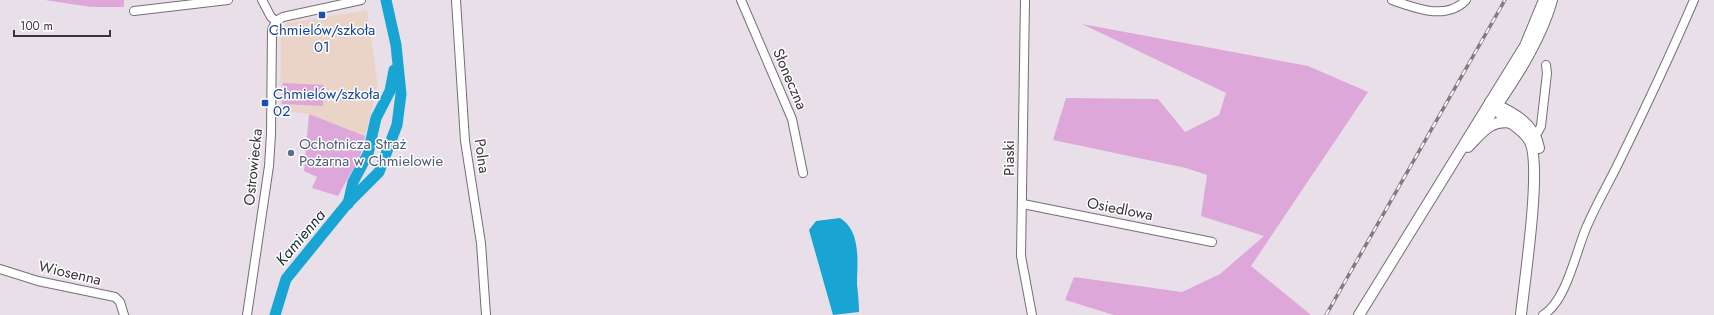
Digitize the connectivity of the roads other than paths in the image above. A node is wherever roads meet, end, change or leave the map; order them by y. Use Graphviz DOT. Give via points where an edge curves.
graph roads {
  1 [pos="228,0"];
  2 [pos="262,0"];
  3 [pos="361,0"];
  4 [pos="456,0"];
  5 [pos="741,0"];
  6 [pos="1025,0"];
  7 [pos="1392,0"];
  8 [pos="1466,0"];
  9 [pos="1544,0"];
  10 [pos="1552,0"];
  11 [pos="1694,0"];
  12 [pos="134,11"];
  13 [pos="276,21"];
  14 [pos="1546,65"];
  15 [pos="1510,84"];
  16 [pos="1494,105"];
  17 [pos="1516,121"];
  18 [pos="1532,138"];
  19 [pos="1468,147"];
  20 [pos="803,173"];
  21 [pos="1435,192"];
  22 [pos="1023,204"];
  23 [pos="1212,242"];
  24 [pos="0,269"];
  25 [pos="124,315"];
  26 [pos="247,315"];
  27 [pos="486,315"];
  28 [pos="1032,315"];
  29 [pos="1359,315"];
  30 [pos="1521,315"];
  31 [pos="1543,315"];
  1 -- 12 [label="street"];
  2 -- 13 [label="street"];
  3 -- 13 [label="street" via="283,17"];
  4 -- 27 [label="street, Polna" via="465,141 481,243"];
  5 -- 20 [label="street, Słoneczna" via="792,119"];
  6 -- 22 [label="street, Piaski"];
  7 -- 8 [label="street" via="1438,12 1456,7"];
  9 -- 16 [label="main road" via="1525,46"];
  10 -- 15 [label="main road" via="1543,26"];
  11 -- 31 [label="street" via="1665,67 1586,226 1572,269 1561,292 1548,312"];
  13 -- 26 [label="street, Ostrowiecka" via="272,30 269,166"];
  14 -- 18 [label="street" via="1541,126"];
  15 -- 16 [label="main road"];
  15 -- 17 [label="main road" via="1510,103"];
  16 -- 17 [label="main road"];
  16 -- 19 [label="main road"];
  16 -- 21 [label="main road"];
  17 -- 18 [label="main road" via="1518,127"];
  17 -- 19 [label="main road" via="1494,123"];
  18 -- 30 [label="main road" via="1534,188"];
  19 -- 21 [label="main road"];
  21 -- 29 [label="main road"];
  22 -- 23 [label="street, Osiedlowa"];
  22 -- 28 [label="street, Piaski" via="1021,256"];
  24 -- 25 [label="street, Wiosenna" via="38,281 115,297 120,302"];
}
